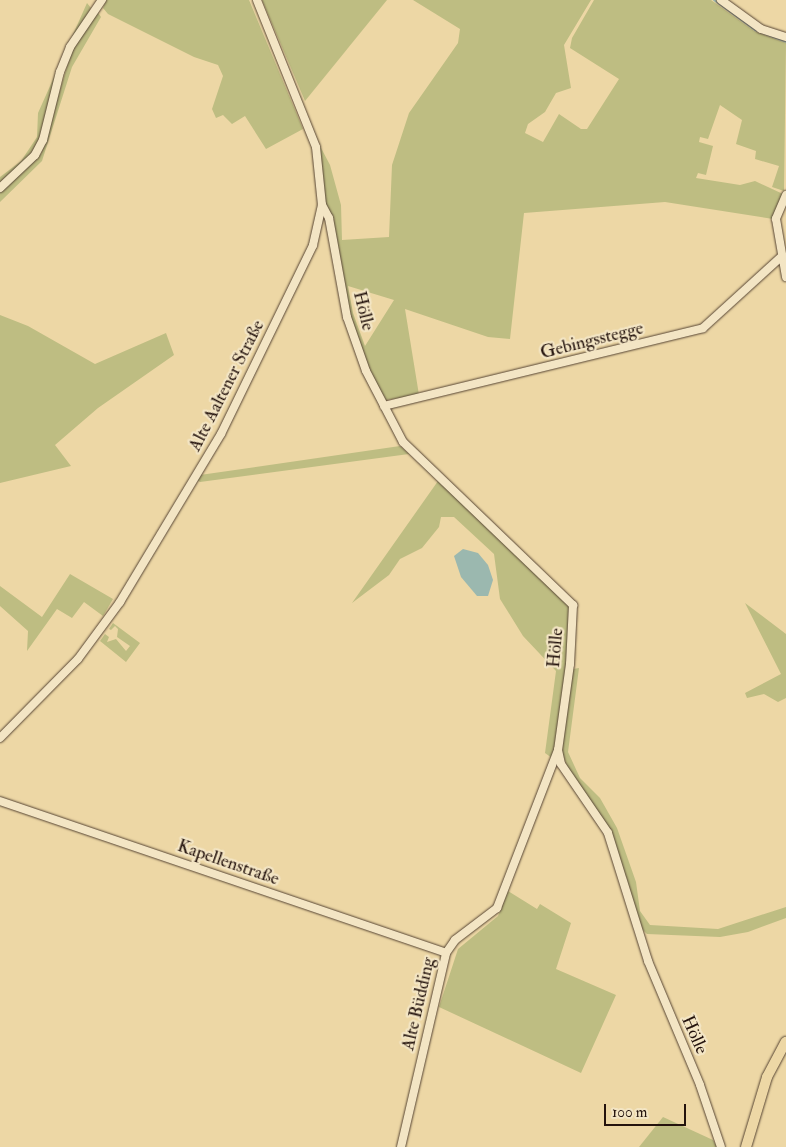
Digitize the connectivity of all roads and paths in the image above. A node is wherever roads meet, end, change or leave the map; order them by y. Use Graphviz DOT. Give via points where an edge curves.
graph roads {
  1 [pos="90,0"];
  2 [pos="257,0"];
  3 [pos="722,0"];
  4 [pos="99,3"];
  5 [pos="786,37"];
  6 [pos="0,188"];
  7 [pos="786,195"];
  8 [pos="322,204"];
  9 [pos="782,256"];
  10 [pos="786,277"];
  11 [pos="384,406"];
  12 [pos="0,738"];
  13 [pos="558,750"];
  14 [pos="0,801"];
  15 [pos="446,953"];
  16 [pos="786,1042"];
  17 [pos="401,1147"];
  18 [pos="721,1147"];
  19 [pos="746,1147"];
  1 -- 4 [label="street"];
  2 -- 8 [label="street, Alte Aaltener Straße" via="313,135"];
  3 -- 5 [label="street" via="761,29"];
  4 -- 6 [label="street" via="70,47 60,72 43,140 35,155"];
  7 -- 9 [label="street" via="776,218"];
  8 -- 11 [label="street, Hölle" via="329,218 347,317 366,371"];
  8 -- 12 [label="street, Alte Aaltener Straße" via="307,262 221,434 171,520 91,642"];
  9 -- 10 [label="street"];
  9 -- 11 [label="street, Gebingsstegge" via="703,328"];
  11 -- 13 [label="street, Hölle" via="403,442 414,455 573,605 570,664"];
  13 -- 15 [label="street, Alte Büdding" via="497,908 455,940"];
  13 -- 18 [label="street, Hölle" via="570,779 608,833 648,961 700,1085"];
  14 -- 15 [label="street, Kapellenstraße"];
  15 -- 17 [label="street, Alte Büdding"];
  16 -- 19 [label="main road" via="767,1077"];
}
